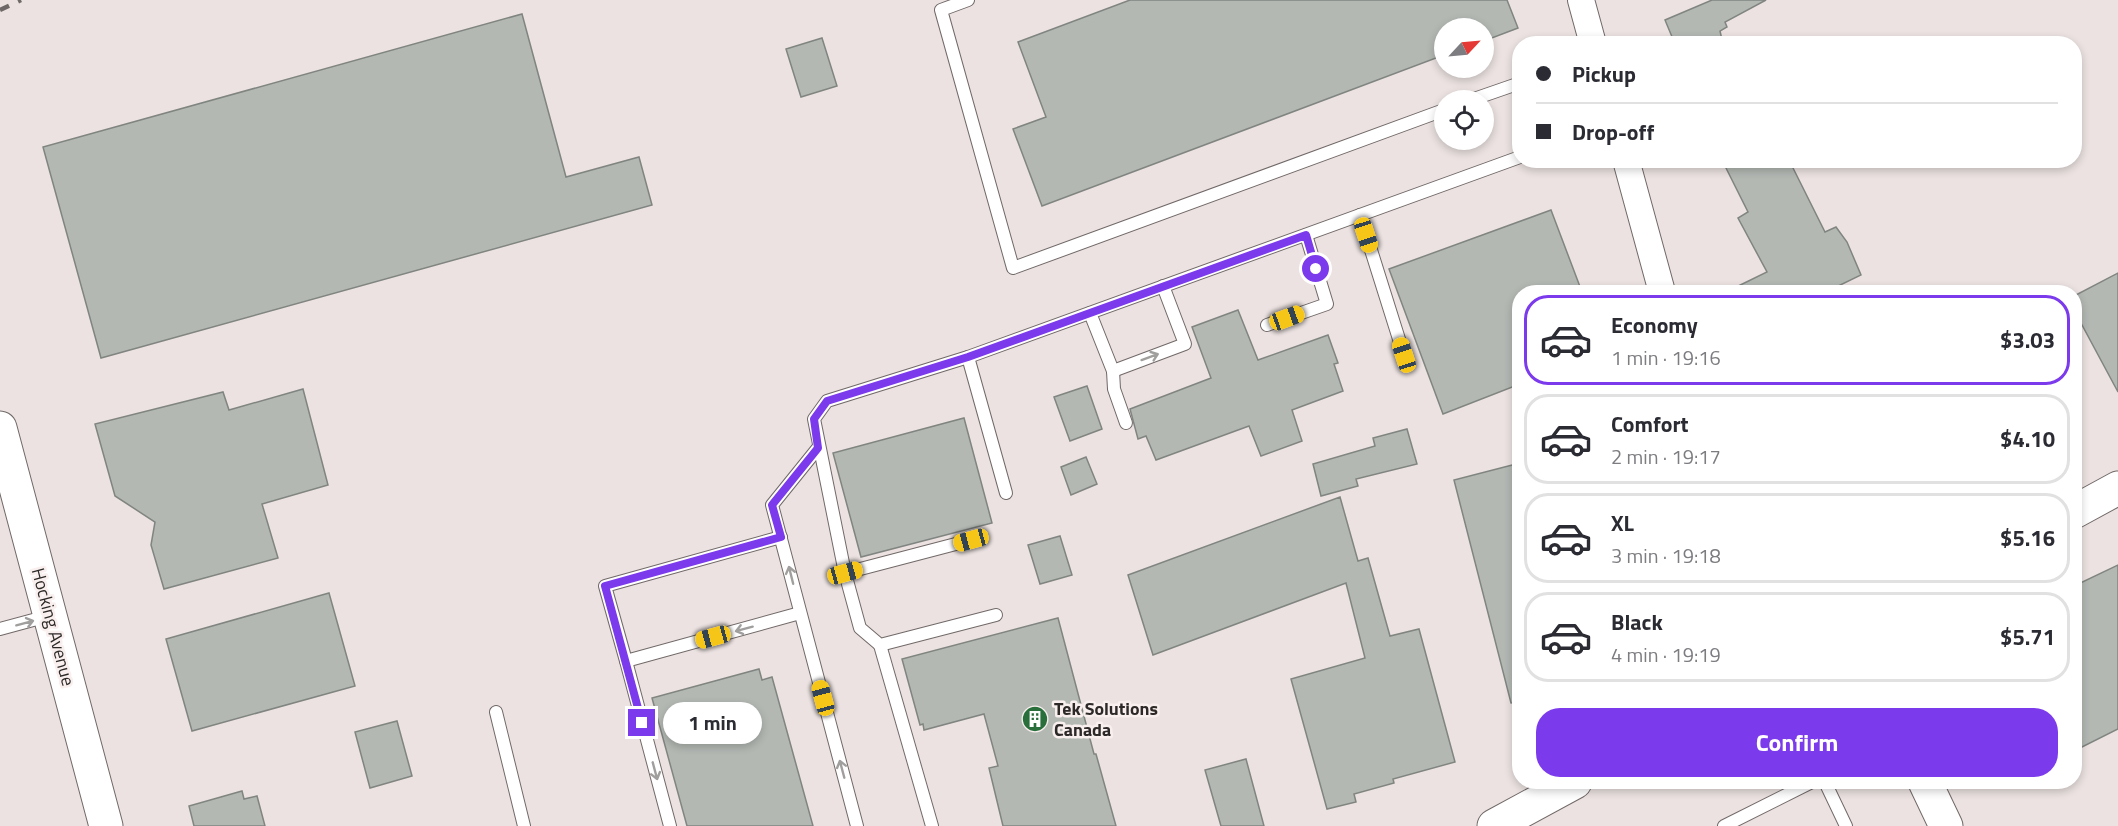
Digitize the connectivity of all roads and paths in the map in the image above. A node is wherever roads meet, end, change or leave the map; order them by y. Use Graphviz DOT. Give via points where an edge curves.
graph roads {
  1 [pos="968,0"];
  2 [pos="1581,0"];
  3 [pos="939,5"];
  4 [pos="1591,36"];
  5 [pos="1512,86"];
  6 [pos="1494,92"];
  7 [pos="1434,114"];
  8 [pos="1512,160"];
  9 [pos="1628,168"];
  10 [pos="1360,215"];
  11 [pos="1306,235"];
  12 [pos="1660,285"];
  13 [pos="1163,286"];
  14 [pos="1090,313"];
  15 [pos="1267,325"];
  16 [pos="1404,355"];
  17 [pos="968,357"];
  18 [pos="1113,371"];
  19 [pos="1126,423"];
  20 [pos="818,448"];
  21 [pos="3,449"];
  22 [pos="2118,488"];
  23 [pos="1005,493"];
  24 [pos="2082,508"];
  25 [pos="781,537"];
  26 [pos="971,540"];
  27 [pos="845,573"];
  28 [pos="800,613"];
  29 [pos="996,615"];
  30 [pos="50,616"];
  31 [pos="0,629"];
  32 [pos="880,645"];
  33 [pos="626,661"];
  34 [pos="496,712"];
  35 [pos="1562,789"];
  36 [pos="1798,789"];
  37 [pos="1828,789"];
  38 [pos="1928,789"];
  39 [pos="106,826"];
  40 [pos="525,826"];
  41 [pos="670,826"];
  42 [pos="856,826"];
  43 [pos="932,826"];
  44 [pos="1494,826"];
  45 [pos="1724,826"];
  46 [pos="1846,826"];
  47 [pos="1946,826"];
  1 -- 3 [label="lane"];
  2 -- 4 [label="street"];
  3 -- 7 [label="lane" via="1013,268"];
  5 -- 6 [label="lane"];
  8 -- 10 [label="lane"];
  9 -- 12 [label="street"];
  10 -- 11 [label="lane"];
  10 -- 16 [label="lane"];
  11 -- 13 [label="lane"];
  11 -- 15 [label="lane" via="1327,304"];
  13 -- 14 [label="lane"];
  18 -- 13 [label="lane, one-way" via="1185,344"];
  14 -- 17 [label="lane"];
  14 -- 18 [label="lane"];
  17 -- 20 [label="lane" via="827,401 814,419"];
  17 -- 23 [label="lane"];
  18 -- 19 [label="lane" via="1114,389"];
  20 -- 25 [label="lane" via="772,505"];
  20 -- 27 [label="lane"];
  21 -- 30 [label="street, Hocking Avenue"];
  22 -- 24 [label="street"];
  28 -- 25 [label="lane, one-way"];
  25 -- 33 [label="lane" via="605,586"];
  26 -- 27 [label="lane"];
  27 -- 32 [label="lane" via="860,628"];
  28 -- 33 [label="lane, one-way"];
  42 -- 28 [label="lane, one-way"];
  29 -- 32 [label="lane"];
  31 -- 30 [label="lane, one-way"];
  30 -- 39 [label="street, Hocking Avenue"];
  32 -- 43 [label="lane"];
  33 -- 41 [label="lane, one-way"];
  34 -- 40 [label="lane"];
  35 -- 44 [label="street"];
  36 -- 45 [label="lane"];
  37 -- 46 [label="lane"];
  38 -- 47 [label="street"];
}
